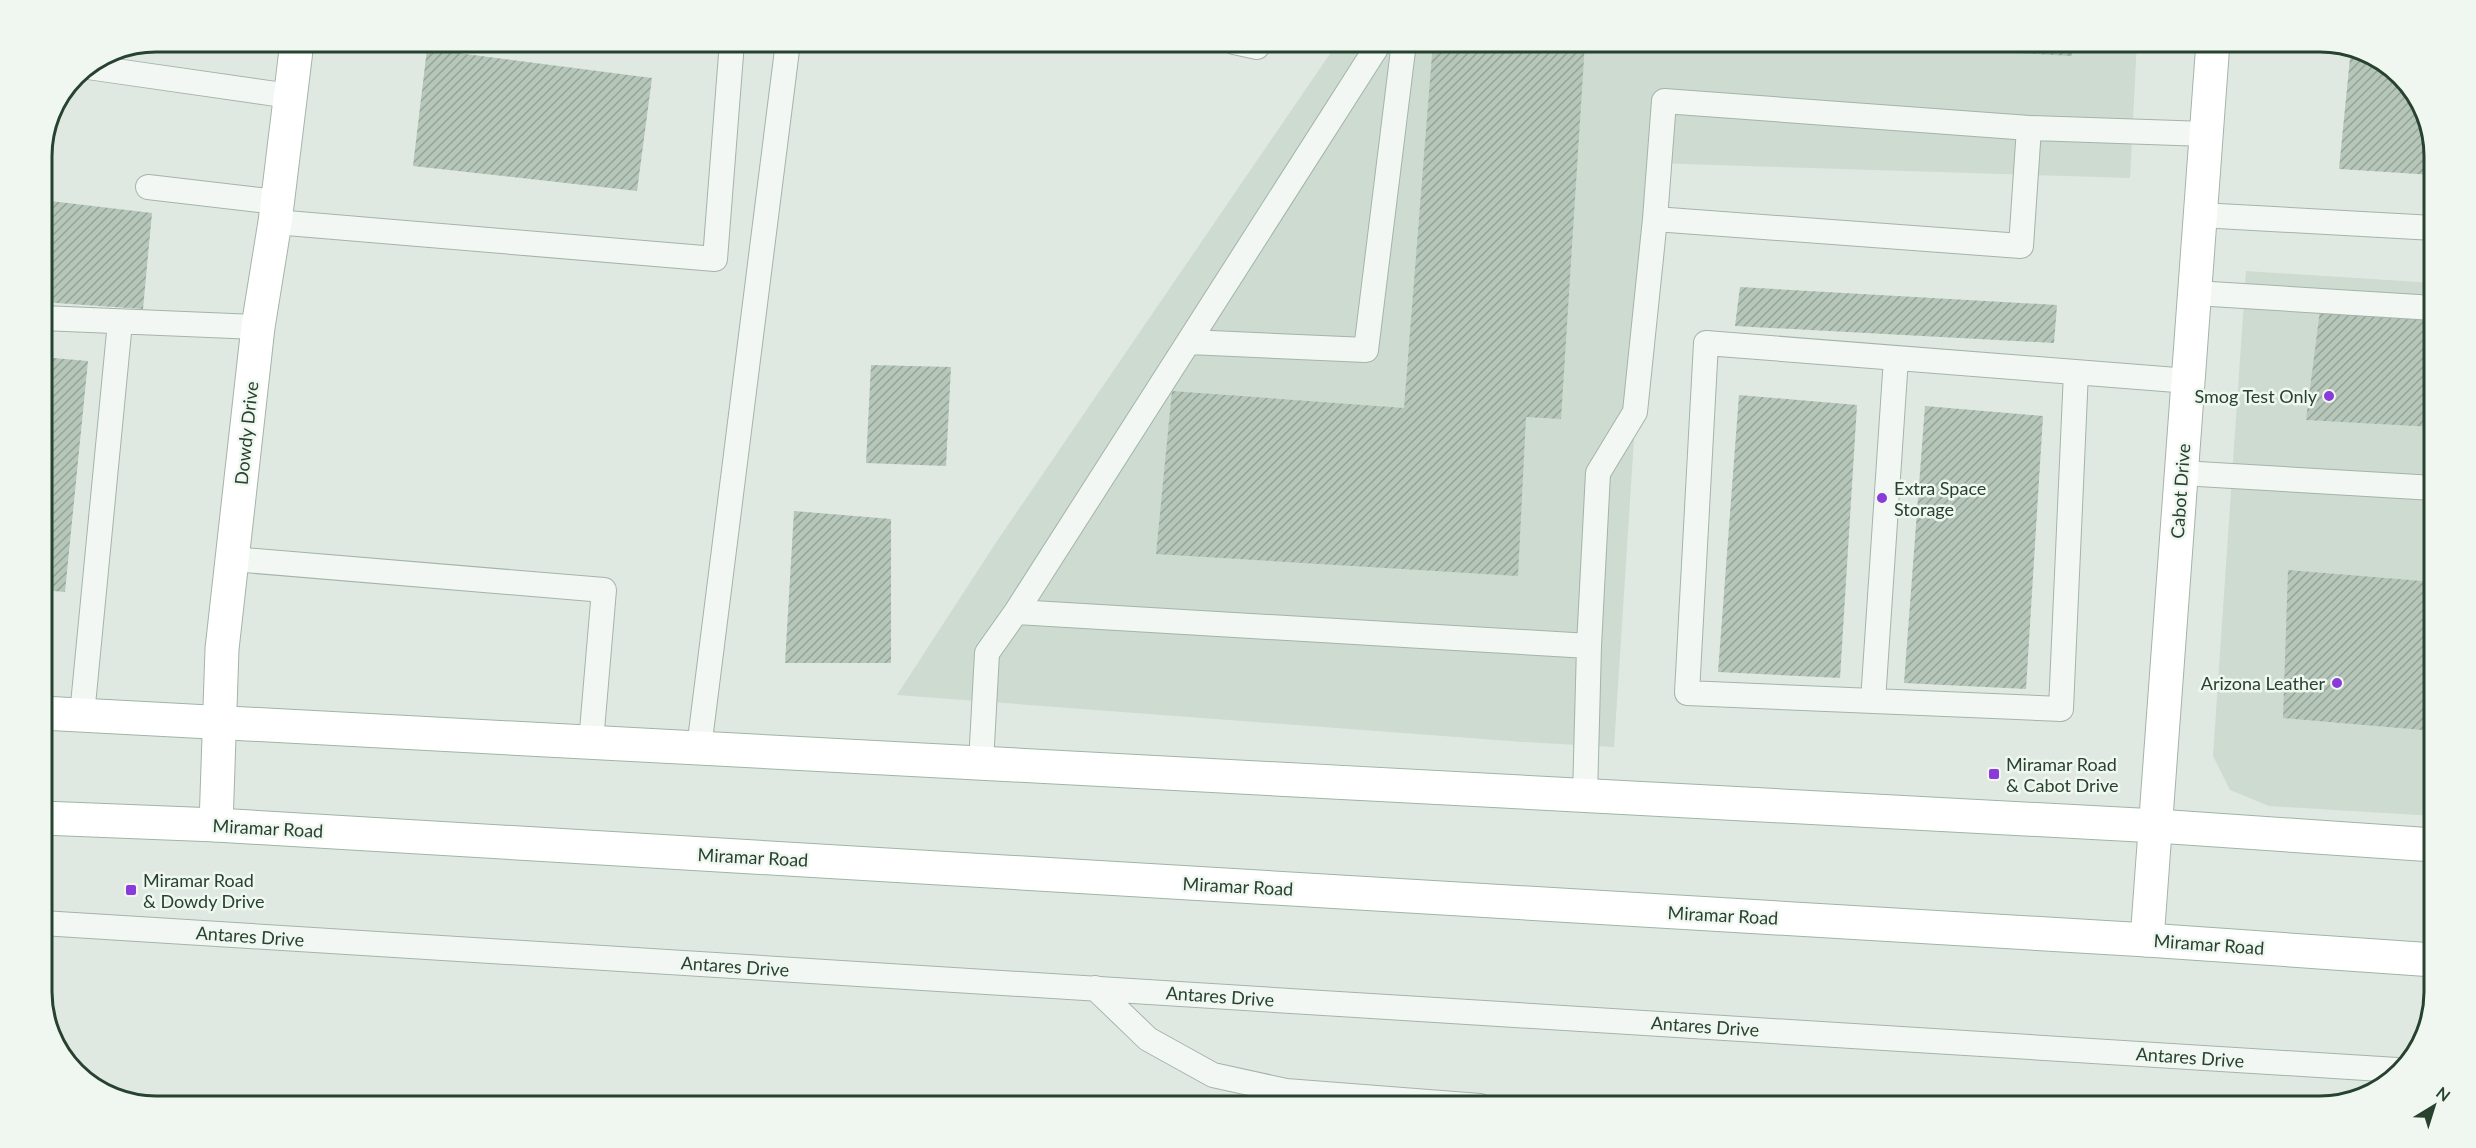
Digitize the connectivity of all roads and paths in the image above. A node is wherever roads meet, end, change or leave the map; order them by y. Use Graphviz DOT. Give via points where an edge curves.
graph roads {
  1 [pos="296,52"];
  2 [pos="731,52"];
  3 [pos="787,52"];
  4 [pos="1374,52"];
  5 [pos="1403,52"];
  6 [pos="2212,52"];
  7 [pos="101,69"];
  8 [pos="290,96"];
  9 [pos="2029,128"];
  10 [pos="2206,134"];
  11 [pos="148,188"];
  12 [pos="276,212"];
  13 [pos="2200,215"];
  14 [pos="1655,219"];
  15 [pos="2423,227"];
  16 [pos="2195,293"];
  17 [pos="2423,307"];
  18 [pos="53,319"];
  19 [pos="120,322"];
  20 [pos="258,327"];
  21 [pos="1189,342"];
  22 [pos="1896,358"];
  23 [pos="2076,372"];
  24 [pos="2189,381"];
  25 [pos="2181,473"];
  26 [pos="2423,487"];
  27 [pos="232,559"];
  28 [pos="1016,612"];
  29 [pos="1589,646"];
  30 [pos="1873,701"];
  31 [pos="53,714"];
  32 [pos="82,715"];
  33 [pos="221,722"];
  34 [pos="591,742"];
  35 [pos="699,748"];
  36 [pos="981,763"];
  37 [pos="1585,796"];
  38 [pos="53,818"];
  39 [pos="216,825"];
  40 [pos="2157,826"];
  41 [pos="2424,844"];
  42 [pos="53,924"];
  43 [pos="2147,940"];
  44 [pos="2424,959"];
  45 [pos="1095,988"];
  46 [pos="2388,1069"];
  47 [pos="1351,1096"];
  1 -- 8 [label="main road, Dowdy Drive"];
  2 -- 12 [label="lane" via="715,259"];
  3 -- 35 [label="lane"];
  4 -- 21 [label="lane"];
  5 -- 21 [label="lane" via="1366,350"];
  6 -- 10 [label="main road, Cabot Drive"];
  7 -- 8 [label="lane"];
  8 -- 12 [label="main road, Dowdy Drive"];
  9 -- 10 [label="lane"];
  9 -- 14 [label="lane" via="1664,101"];
  9 -- 14 [label="lane" via="2021,246"];
  10 -- 13 [label="main road, Cabot Drive"];
  11 -- 12 [label="lane"];
  12 -- 20 [label="main road, Dowdy Drive"];
  13 -- 15 [label="lane"];
  13 -- 16 [label="main road, Cabot Drive"];
  14 -- 29 [label="lane" via="1635,412 1598,473"];
  16 -- 17 [label="lane"];
  16 -- 24 [label="main road, Cabot Drive"];
  18 -- 19 [label="lane"];
  19 -- 20 [label="lane"];
  19 -- 32 [label="lane"];
  20 -- 27 [label="main road, Dowdy Drive"];
  21 -- 28 [label="lane"];
  22 -- 23 [label="lane"];
  22 -- 30 [label="lane"];
  22 -- 30 [label="lane" via="1706,343 1687,693"];
  23 -- 24 [label="lane"];
  23 -- 30 [label="lane" via="2061,709"];
  24 -- 25 [label="main road, Cabot Drive"];
  25 -- 26 [label="lane"];
  25 -- 40 [label="main road, Cabot Drive"];
  27 -- 33 [label="main road, Dowdy Drive" via="222,649"];
  27 -- 34 [label="lane" via="604,590"];
  28 -- 29 [label="lane"];
  28 -- 36 [label="lane" via="987,653"];
  29 -- 37 [label="lane"];
  31 -- 32 [label="main road"];
  32 -- 33 [label="main road"];
  33 -- 34 [label="main road"];
  33 -- 39 [label="main road, Dowdy Drive"];
  34 -- 35 [label="main road"];
  35 -- 36 [label="main road"];
  36 -- 37 [label="main road"];
  37 -- 40 [label="main road"];
  38 -- 39 [label="main road, Miramar Road"];
  39 -- 43 [label="main road, Miramar Road"];
  40 -- 41 [label="main road"];
  40 -- 43 [label="main road, Cabot Drive"];
  42 -- 45 [label="lane, Antares Drive"];
  43 -- 44 [label="main road, Miramar Road"];
  45 -- 46 [label="lane, Antares Drive"];
  45 -- 47 [label="lane" via="1148,1038 1213,1075 1286,1091"];
}
